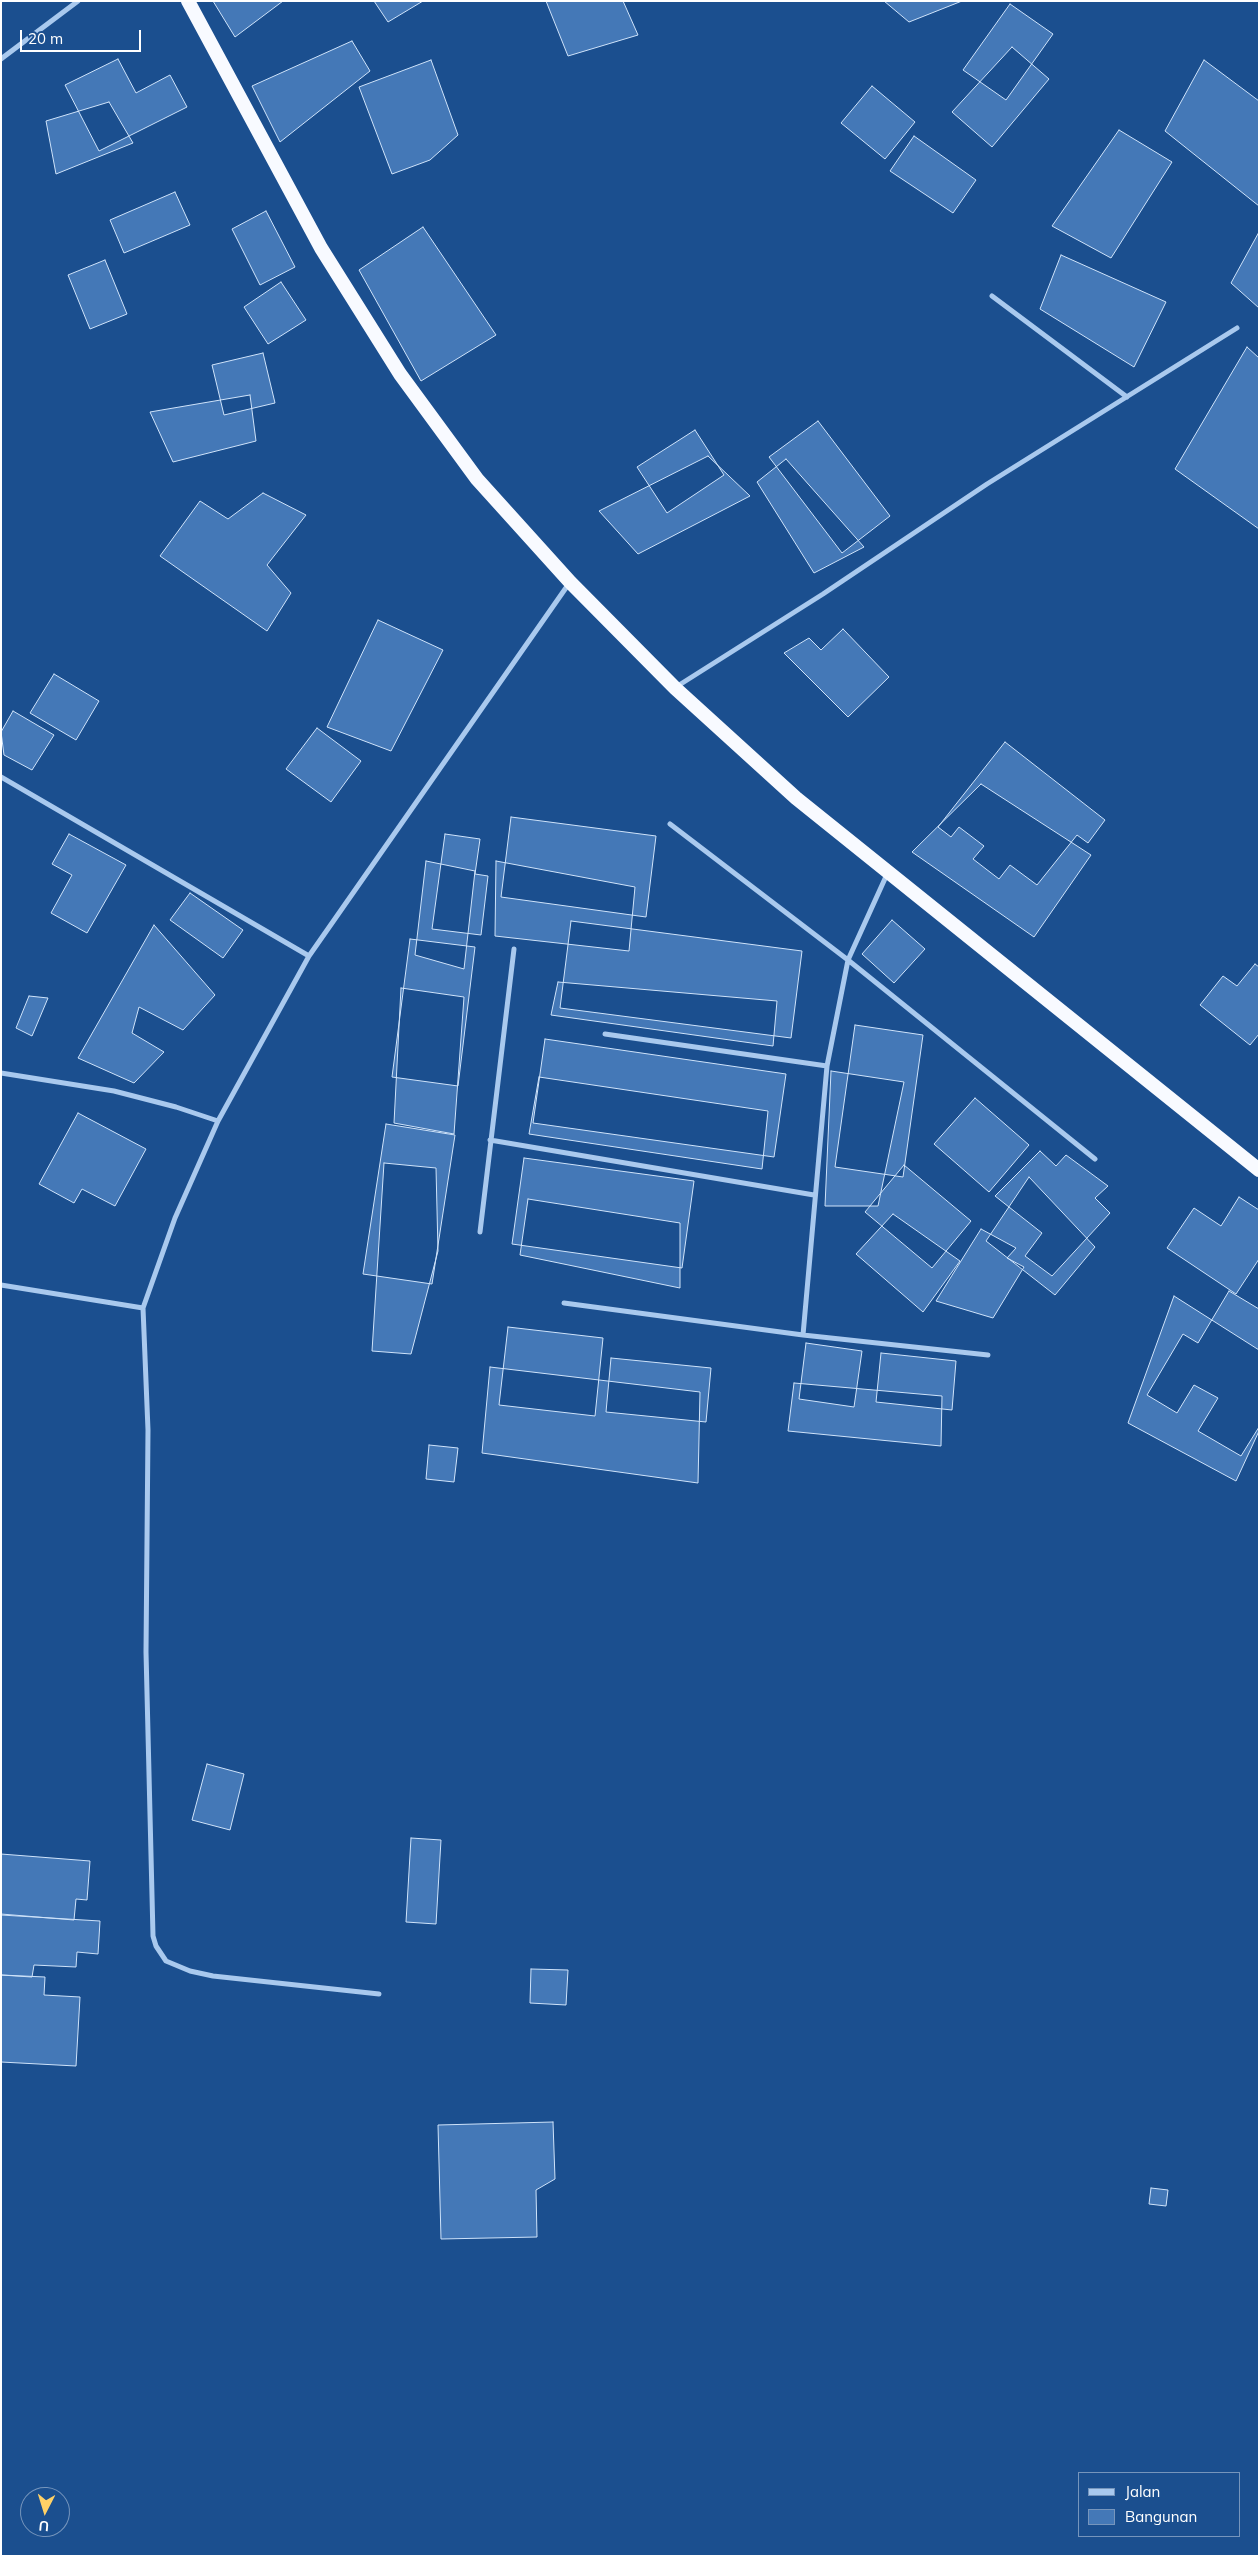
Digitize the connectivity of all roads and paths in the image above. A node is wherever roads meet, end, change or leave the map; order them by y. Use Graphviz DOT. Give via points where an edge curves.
graph roads {
  1 [pos="78,1"];
  2 [pos="188,1"];
  3 [pos="1,59"];
  4 [pos="992,296"];
  5 [pos="1237,328"];
  6 [pos="1127,397"];
  7 [pos="570,582"];
  8 [pos="675,688"];
  9 [pos="1,777"];
  10 [pos="670,824"];
  11 [pos="888,872"];
  12 [pos="514,949"];
  13 [pos="309,956"];
  14 [pos="848,960"];
  15 [pos="605,1034"];
  16 [pos="827,1066"];
  17 [pos="1,1073"];
  18 [pos="218,1122"];
  19 [pos="490,1140"];
  20 [pos="1096,1159"];
  21 [pos="1259,1170"];
  22 [pos="814,1195"];
  23 [pos="480,1232"];
  24 [pos="1,1286"];
  25 [pos="564,1303"];
  26 [pos="143,1308"];
  27 [pos="802,1335"];
  28 [pos="988,1355"];
  29 [pos="379,1994"];
  1 -- 3 [label="street"];
  2 -- 7 [label="highway" via="322,248 400,374 477,480"];
  4 -- 6 [label="street"];
  5 -- 6 [label="street"];
  6 -- 8 [label="street" via="987,484"];
  7 -- 8 [label="highway"];
  7 -- 13 [label="street"];
  8 -- 11 [label="highway" via="796,798"];
  9 -- 13 [label="street"];
  10 -- 14 [label="street"];
  11 -- 14 [label="street"];
  11 -- 21 [label="highway"];
  12 -- 19 [label="street"];
  13 -- 18 [label="street"];
  14 -- 16 [label="street"];
  14 -- 20 [label="street"];
  15 -- 16 [label="street"];
  16 -- 22 [label="street"];
  17 -- 18 [label="street" via="114,1091"];
  18 -- 26 [label="street" via="175,1218"];
  19 -- 22 [label="street"];
  19 -- 23 [label="street"];
  22 -- 27 [label="street"];
  24 -- 26 [label="street"];
  25 -- 27 [label="street"];
  26 -- 29 [label="street" via="148,1430 146,1652 156,1946 166,1962 213,1976"];
  27 -- 28 [label="street"];
}
